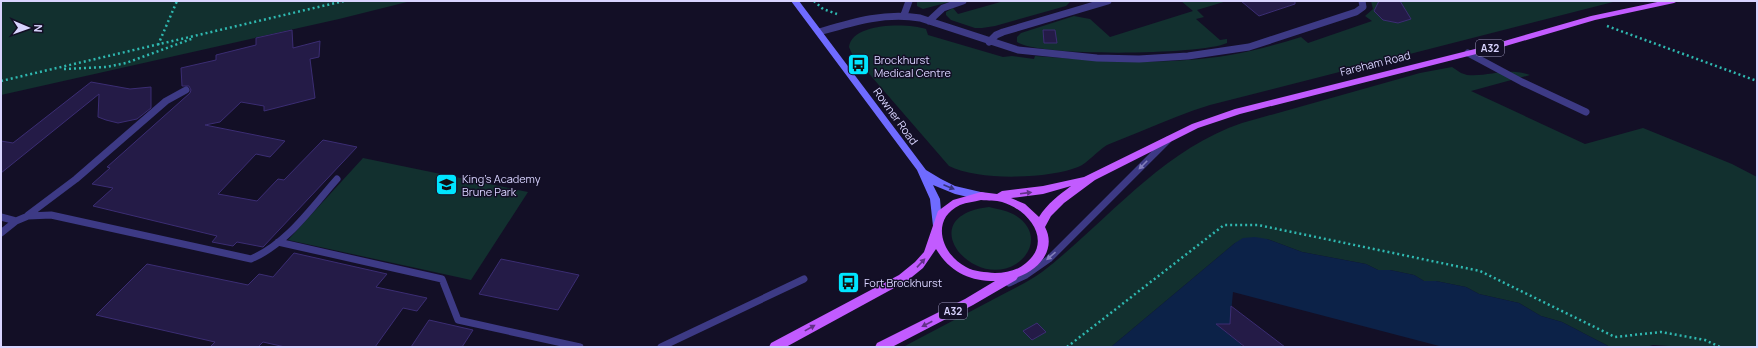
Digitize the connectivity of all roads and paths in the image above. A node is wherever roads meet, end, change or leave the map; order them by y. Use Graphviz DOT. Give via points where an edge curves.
graph roads {
  1 [pos="177,1"];
  2 [pos="344,1"];
  3 [pos="795,1"];
  4 [pos="909,1"];
  5 [pos="963,1"];
  6 [pos="1108,1"];
  7 [pos="1362,1"];
  8 [pos="1674,1"];
  9 [pos="904,16"];
  10 [pos="1590,20"];
  11 [pos="929,21"];
  12 [pos="819,32"];
  13 [pos="206,34"];
  14 [pos="989,42"];
  15 [pos="158,46"];
  16 [pos="1468,53"];
  17 [pos="57,69"];
  18 [pos="1,81"];
  19 [pos="1757,81"];
  20 [pos="186,90"];
  21 [pos="1586,112"];
  22 [pos="1171,137"];
  23 [pos="920,169"];
  24 [pos="1091,177"];
  25 [pos="337,179"];
  26 [pos="984,195"];
  27 [pos="28,216"];
  28 [pos="1,217"];
  29 [pos="16,221"];
  30 [pos="1040,226"];
  31 [pos="937,228"];
  32 [pos="1,233"];
  33 [pos="278,242"];
  34 [pos="1022,271"];
  35 [pos="804,279"];
  36 [pos="969,302"];
  37 [pos="580,347"];
  38 [pos="661,347"];
  39 [pos="776,347"];
  40 [pos="881,347"];
  41 [pos="1067,347"];
  42 [pos="1720,347"];
  1 -- 15 [label="path"];
  2 -- 13 [label="path"];
  3 -- 12 [label="main road, Rowner Road"];
  4 -- 9 [label="lane"];
  5 -- 11 [label="lane" via="943,8"];
  6 -- 14 [label="lane" via="1003,32"];
  7 -- 14 [label="lane" via="1363,7 1359,11 1284,37 1249,47 1197,55 1146,59 1097,58 1024,51"];
  8 -- 10 [label="main road, Fareham Road / A32"];
  9 -- 11 [label="lane"];
  9 -- 12 [label="lane" via="879,17"];
  10 -- 16 [label="main road, Fareham Road / A32"];
  10 -- 19 [label="path"];
  11 -- 14 [label="lane"];
  12 -- 23 [label="main road, Rowner Road"];
  13 -- 15 [label="path"];
  13 -- 17 [label="path" via="126,63 106,67"];
  15 -- 17 [label="path"];
  16 -- 21 [label="lane"];
  16 -- 22 [label="main road, Fareham Road / A32" via="1238,111"];
  17 -- 18 [label="path"];
  20 -- 27 [label="lane" via="166,101 76,179"];
  22 -- 24 [label="main road, Fareham Road / A32"];
  22 -- 36 [label="lane, one-way" via="1049,259 1026,275"];
  23 -- 26 [label="main road, Rowner Road, one-way" via="933,180 952,188 968,194"];
  23 -- 31 [label="main road, Rowner Road" via="936,199"];
  26 -- 24 [label="main road, Fareham Road / A32, one-way" via="1043,190"];
  24 -- 30 [label="main road, Fareham Road / A32" via="1060,200 1047,213"];
  25 -- 33 [label="lane"];
  26 -- 30 [label="main road" via="1007,199 1024,207 1031,212"];
  26 -- 31 [label="main road" via="967,198 954,204 944,212"];
  27 -- 29 [label="lane"];
  27 -- 33 [label="lane" via="51,215 246,259 258,258"];
  28 -- 29 [label="lane"];
  29 -- 32 [label="lane"];
  30 -- 34 [label="main road" via="1043,239 1041,251 1034,262"];
  31 -- 34 [label="main road" via="937,241 944,255 966,272 995,278"];
  39 -- 31 [label="main road, one-way" via="903,278 918,267 929,254"];
  33 -- 37 [label="lane" via="442,279 458,320"];
  34 -- 36 [label="main road, A32"];
  35 -- 38 [label="lane"];
  36 -- 40 [label="main road, A32, one-way"];
  41 -- 42 [label="path" via="1224,225 1258,226 1480,271 1615,337 1661,332 1705,340"];
}
